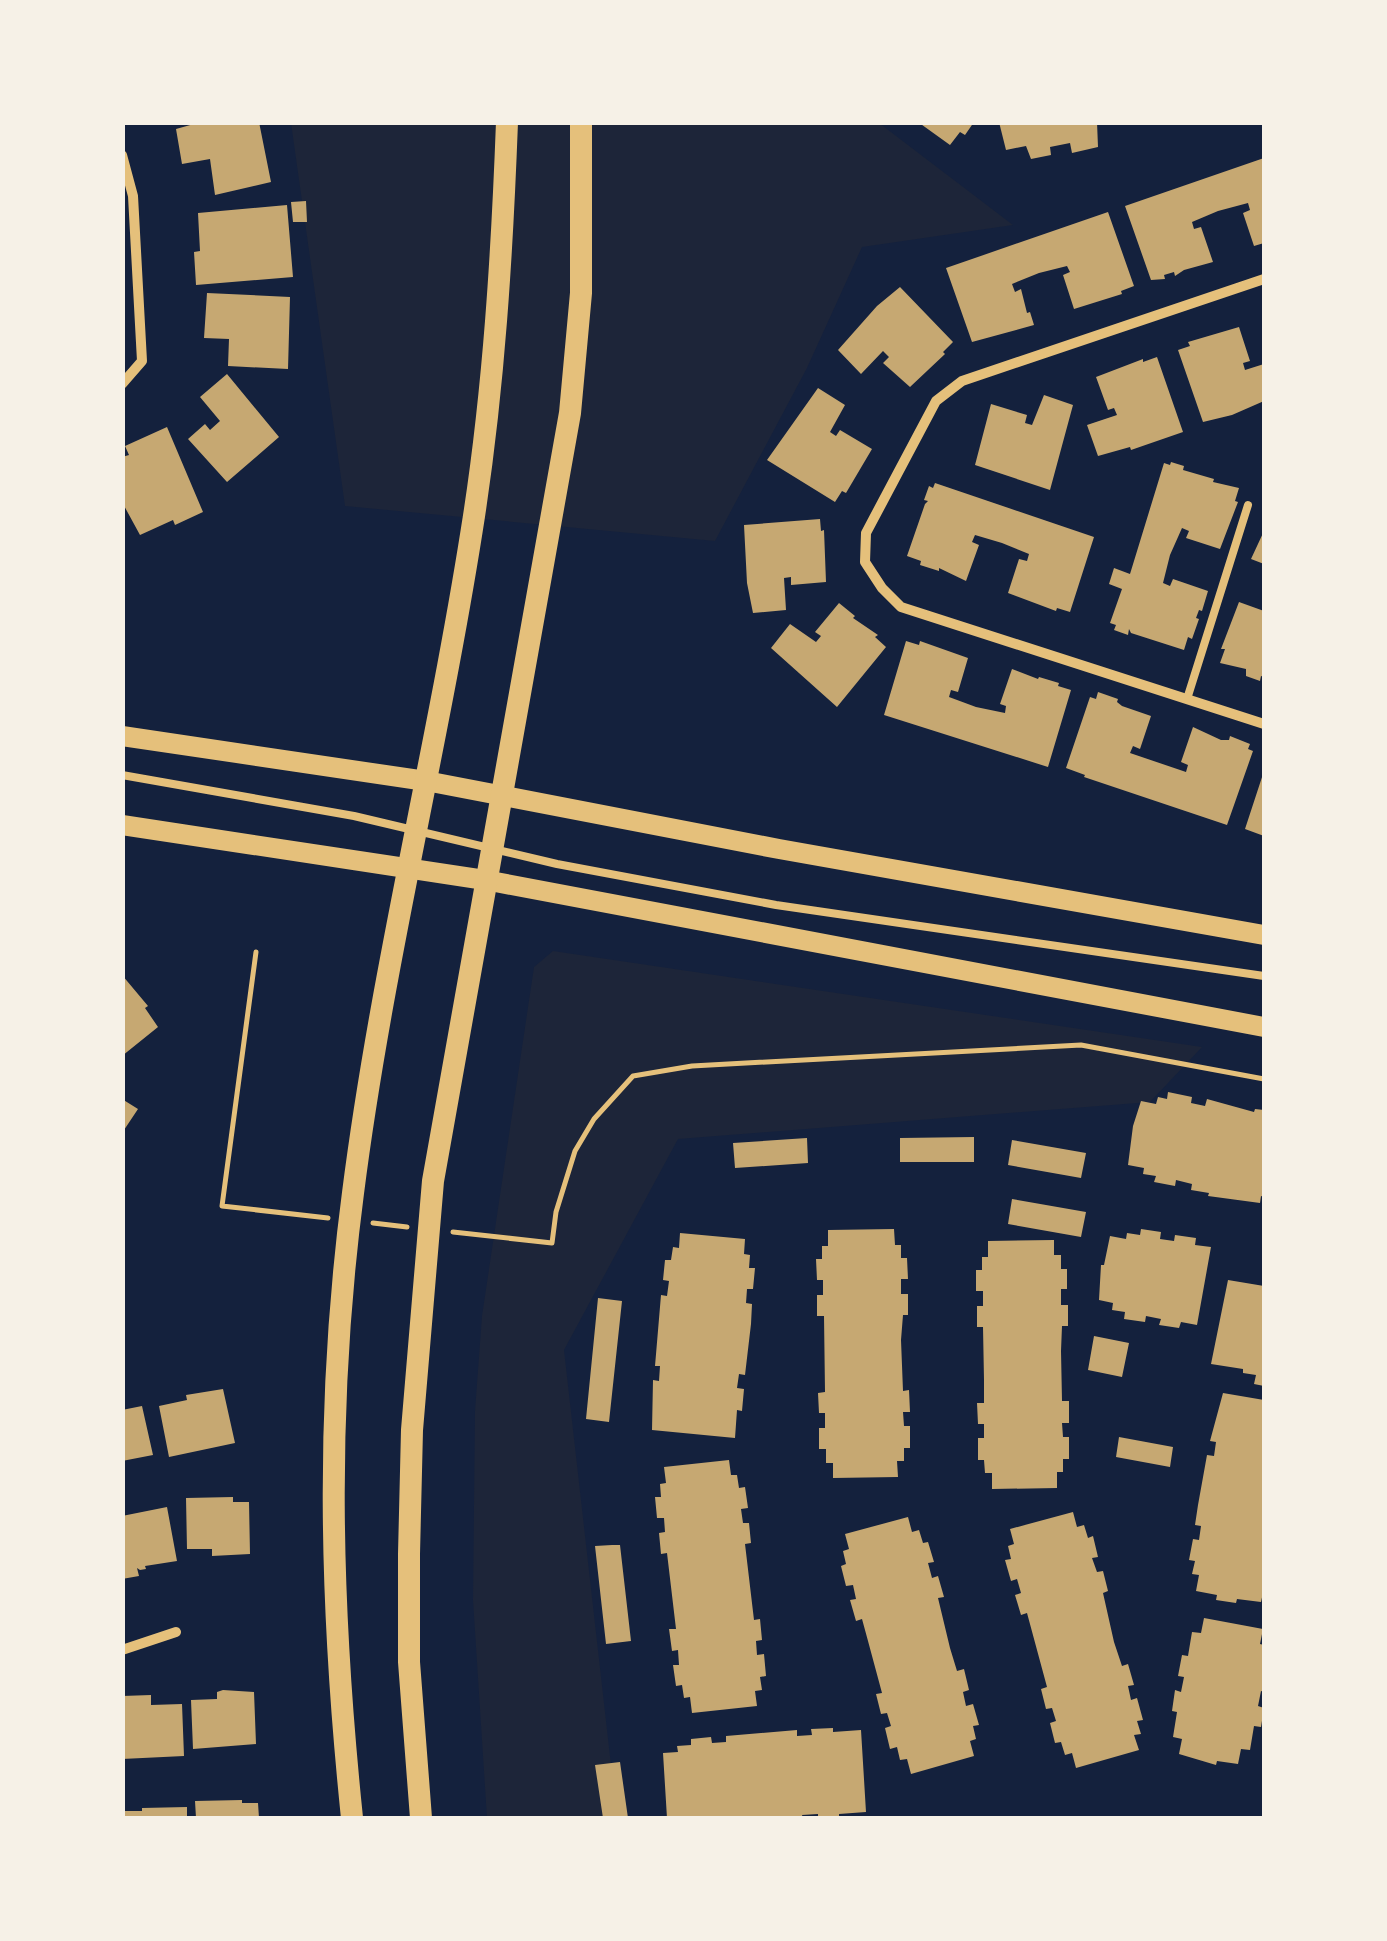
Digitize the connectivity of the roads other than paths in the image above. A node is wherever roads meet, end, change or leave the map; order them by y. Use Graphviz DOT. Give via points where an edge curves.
graph roads {
  1 [pos="507,122"];
  2 [pos="581,122"];
  3 [pos="122,155"];
  4 [pos="1264,279"];
  5 [pos="122,384"];
  6 [pos="1248,505"];
  7 [pos="1187,699"];
  8 [pos="1264,724"];
  9 [pos="122,736"];
  10 [pos="122,775"];
  11 [pos="426,781"];
  12 [pos="503,796"];
  13 [pos="126,824"];
  14 [pos="415,830"];
  15 [pos="492,849"];
  16 [pos="406,868"];
  17 [pos="485,880"];
  18 [pos="1264,935"];
  19 [pos="1264,976"];
  20 [pos="1264,1027"];
  21 [pos="176,1632"];
  22 [pos="122,1650"];
  23 [pos="352,1818"];
  24 [pos="421,1818"];
  1 -- 11 [label="main road" via="491,390"];
  2 -- 12 [label="main road" via="581,293 570,413"];
  3 -- 5 [label="street" via="133,196 142,361"];
  4 -- 7 [label="street" via="962,381 936,401 866,533 865,562 901,607"];
  6 -- 7 [label="lane"];
  7 -- 8 [label="street"];
  9 -- 11 [label="main road"];
  10 -- 14 [label="lane"];
  11 -- 12 [label="main road"];
  11 -- 14 [label="main road"];
  12 -- 15 [label="main road"];
  12 -- 18 [label="main road"];
  13 -- 16 [label="main road"];
  14 -- 15 [label="lane"];
  14 -- 16 [label="main road"];
  15 -- 17 [label="main road"];
  15 -- 19 [label="lane" via="776,904"];
  16 -- 17 [label="main road"];
  16 -- 23 [label="main road" via="353,1192 335,1390 333,1577"];
  17 -- 20 [label="main road"];
  17 -- 24 [label="main road" via="434,1182 413,1411 408,1662"];
  21 -- 22 [label="street"];
}
